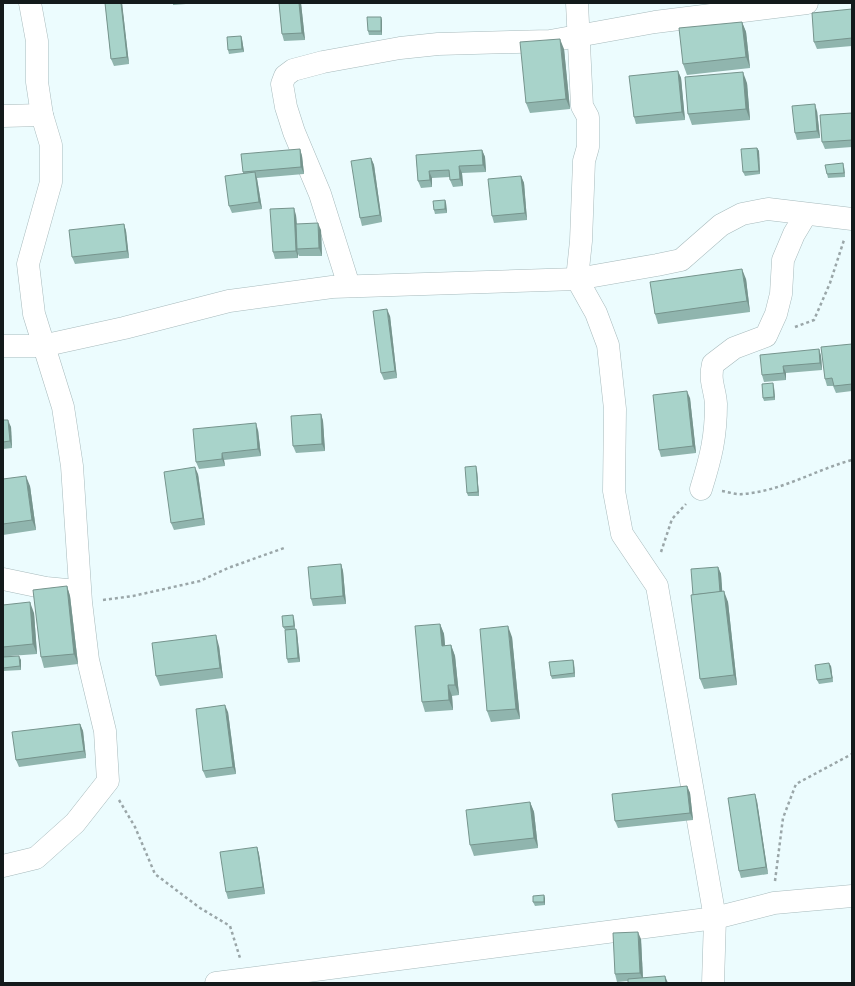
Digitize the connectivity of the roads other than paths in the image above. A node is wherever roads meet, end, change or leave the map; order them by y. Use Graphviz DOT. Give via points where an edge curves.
graph roads {
  1 [pos="30,3"];
  2 [pos="577,3"];
  3 [pos="807,3"];
  4 [pos="580,35"];
  5 [pos="42,115"];
  6 [pos="3,116"];
  7 [pos="806,214"];
  8 [pos="852,219"];
  9 [pos="577,279"];
  10 [pos="349,286"];
  11 [pos="3,346"];
  12 [pos="42,346"];
  13 [pos="701,489"];
  14 [pos="3,579"];
  15 [pos="80,597"];
  16 [pos="3,866"];
  17 [pos="852,896"];
  18 [pos="715,918"];
  19 [pos="260,980"];
  20 [pos="216,983"];
  21 [pos="713,983"];
  1 -- 5 [label="street" via="37,41 37,82"];
  2 -- 4 [label="street"];
  3 -- 4 [label="street" via="714,14"];
  4 -- 9 [label="street" via="582,106 588,117 588,147 584,161"];
  4 -- 10 [label="street" via="550,41 438,44 400,48 323,62 293,70 285,76 282,84 286,107 320,194"];
  5 -- 6 [label="street"];
  5 -- 12 [label="street" via="51,145 51,182 28,264 34,314"];
  7 -- 8 [label="street"];
  7 -- 9 [label="street" via="768,209 742,214 721,225 681,260"];
  7 -- 13 [label="street" via="783,260 781,294 776,314 766,336 734,348 713,364 710,376 716,401 715,440"];
  9 -- 10 [label="street"];
  9 -- 18 [label="street" via="596,313 608,345 615,409 614,491 622,534 657,586"];
  10 -- 12 [label="street" via="229,301"];
  11 -- 12 [label="street"];
  12 -- 15 [label="street" via="62,407 72,466"];
  14 -- 15 [label="street"];
  15 -- 16 [label="street" via="88,660 105,731 108,781 75,823 36,858"];
  17 -- 18 [label="street" via="774,903"];
  18 -- 19 [label="street"];
  18 -- 21 [label="street"];
  19 -- 20 [label="street"];
}
